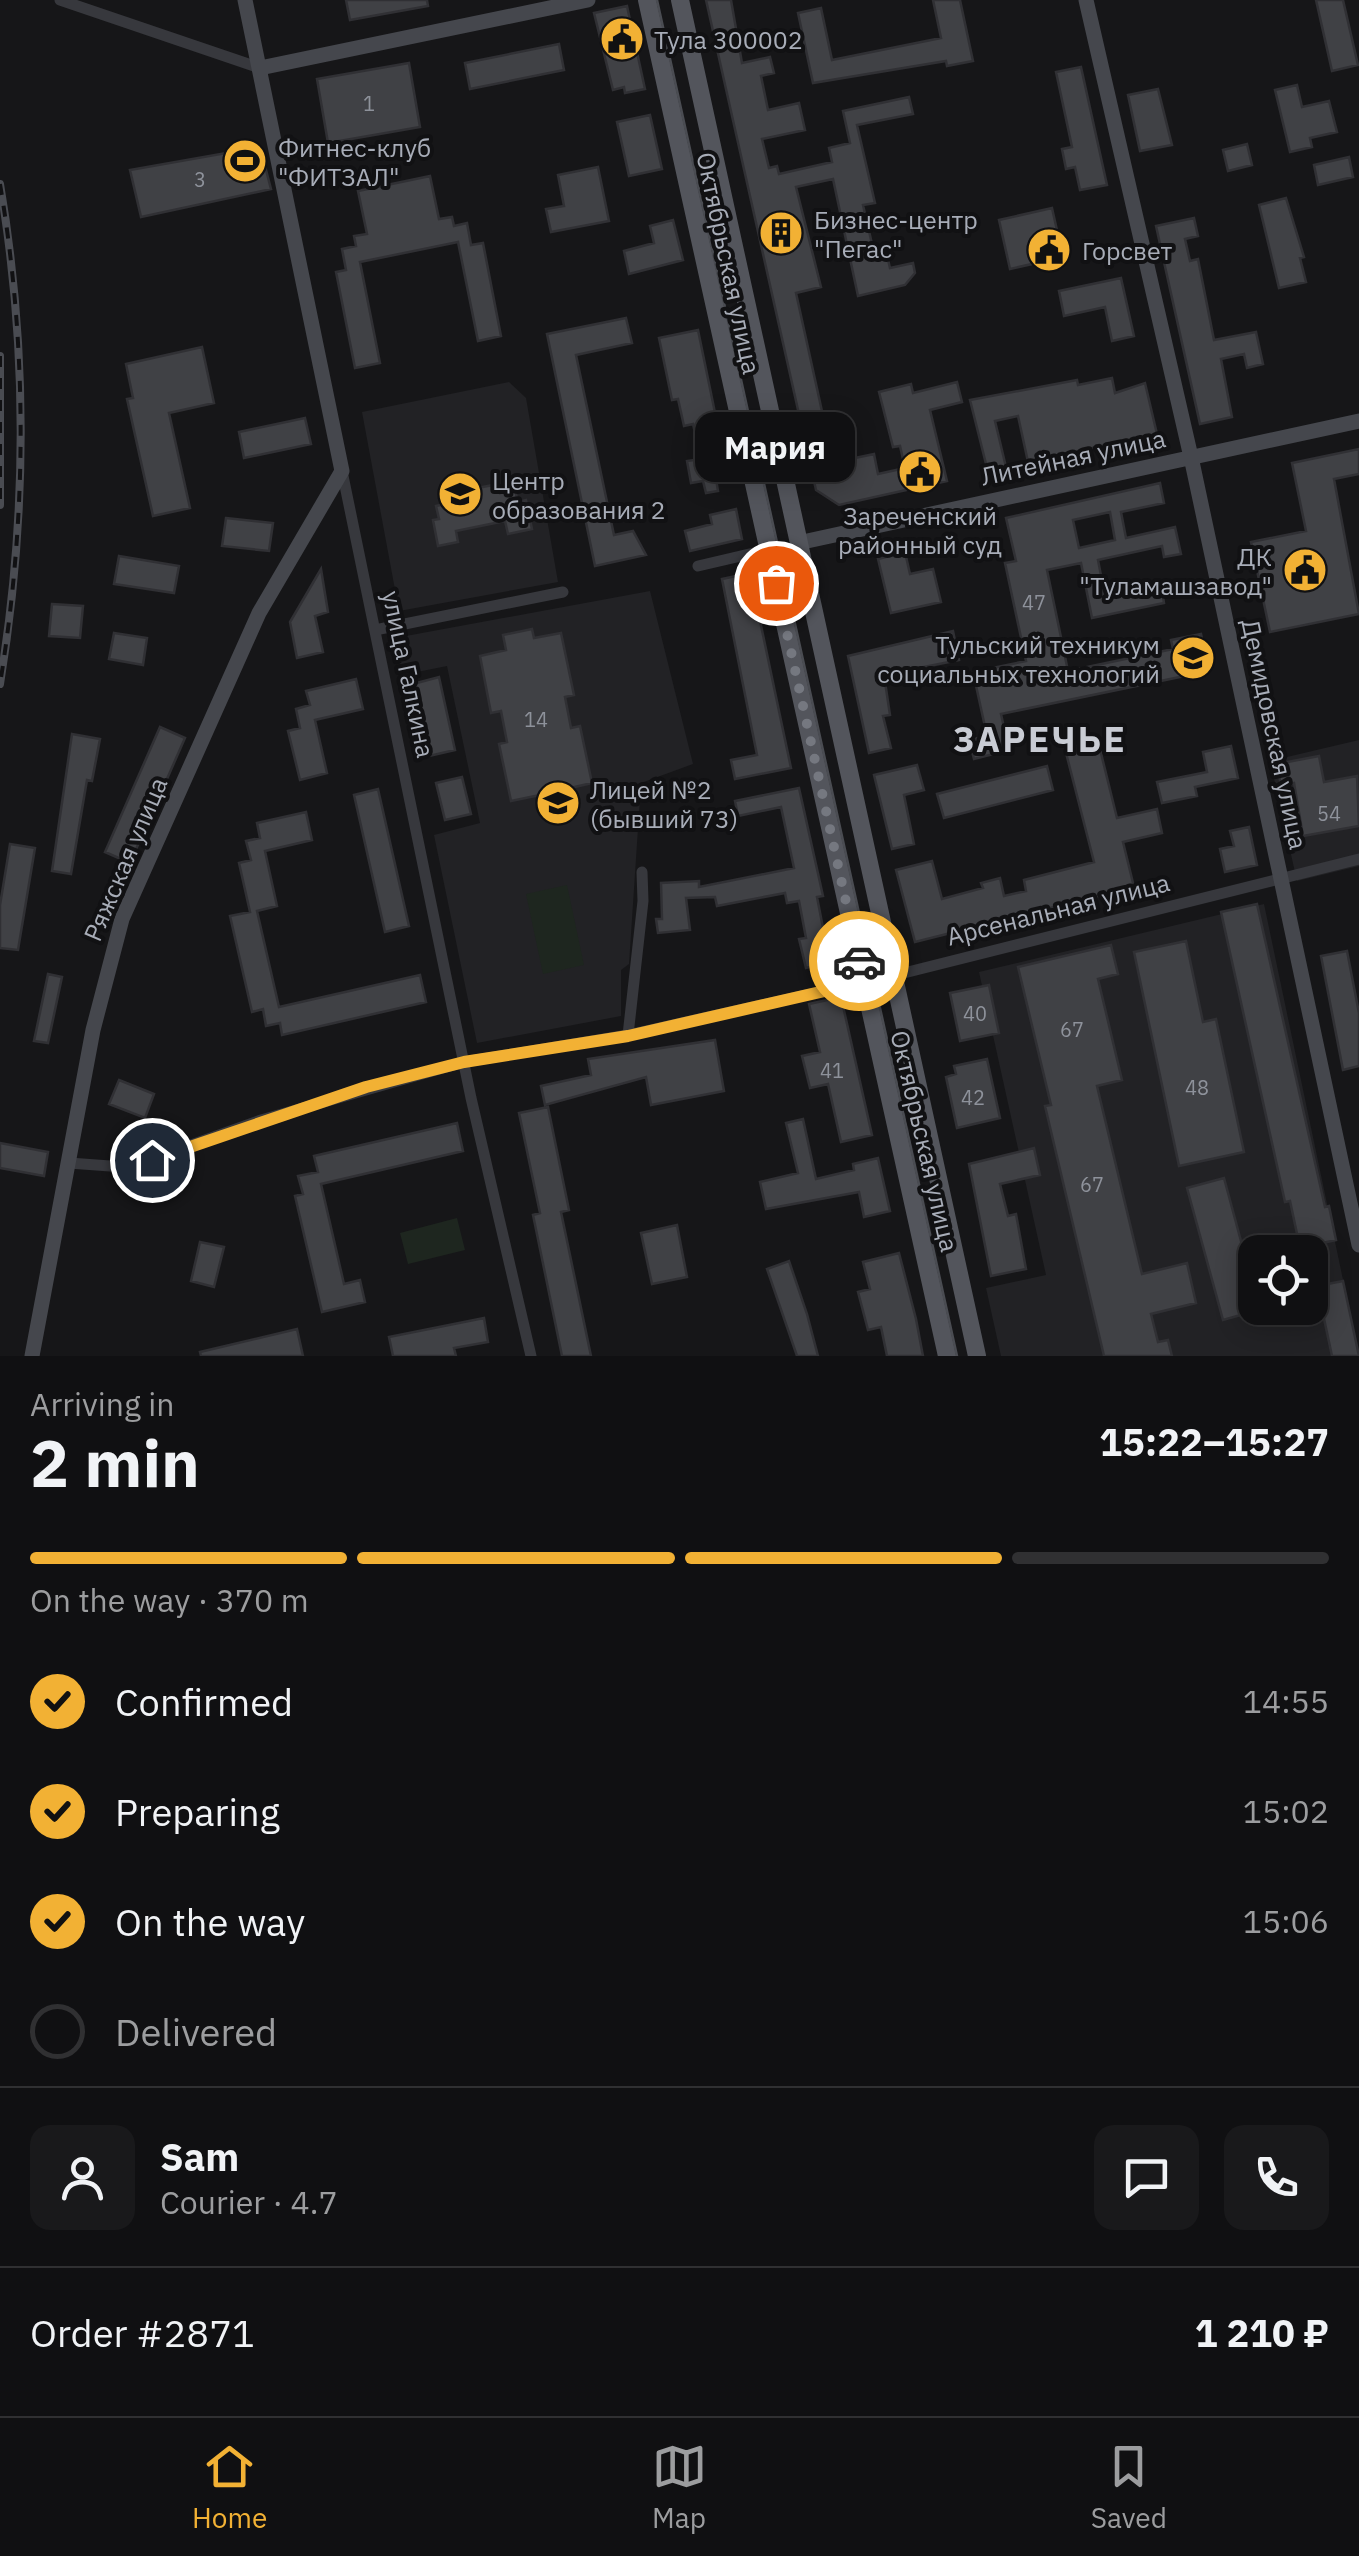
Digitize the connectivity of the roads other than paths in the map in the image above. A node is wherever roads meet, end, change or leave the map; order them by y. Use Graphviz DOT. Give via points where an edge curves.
graph roads {
  1 [pos="60,0"];
  2 [pos="244,0"];
  3 [pos="588,0"];
  4 [pos="646,0"];
  5 [pos="680,0"];
  6 [pos="1086,0"];
  7 [pos="260,68"];
  8 [pos="1359,422"];
  9 [pos="1191,456"];
  10 [pos="342,470"];
  11 [pos="798,543"];
  12 [pos="768,550"];
  13 [pos="698,566"];
  14 [pos="564,592"];
  15 [pos="375,630"];
  16 [pos="1359,859"];
  17 [pos="642,872"];
  18 [pos="1280,880"];
  19 [pos="892,976"];
  20 [pos="864,982"];
  21 [pos="628,1036"];
  22 [pos="464,1062"];
  23 [pos="69,1163"];
  24 [pos="1359,1245"];
  25 [pos="32,1356"];
  26 [pos="531,1356"];
  27 [pos="948,1356"];
  28 [pos="978,1356"];
  1 -- 7 [label="street"];
  2 -- 7 [label="street, улица Галкина"];
  3 -- 7 [label="street"];
  4 -- 12 [label="main road, Октябрьская улица"];
  5 -- 11 [label="main road, Октябрьская улица"];
  6 -- 9 [label="street, Демидовская улица"];
  7 -- 10 [label="street, улица Галкина"];
  8 -- 9 [label="street, Литейная улица"];
  9 -- 11 [label="street, Литейная улица"];
  9 -- 18 [label="street, Демидовская улица"];
  10 -- 15 [label="street, улица Галкина"];
  10 -- 23 [label="street, Ряжская улица" via="259,613 122,920"];
  11 -- 12 [label="main road"];
  11 -- 19 [label="main road, Октябрьская улица"];
  12 -- 13 [label="street"];
  12 -- 20 [label="main road, Октябрьская улица"];
  14 -- 15 [label="street"];
  15 -- 22 [label="street, улица Галкина"];
  16 -- 18 [label="street, Арсенальная улица"];
  17 -- 21 [label="street"];
  18 -- 19 [label="street, Арсенальная улица"];
  18 -- 24 [label="street, Демидовская улица"];
  19 -- 20 [label="main road, Арсенальная улица"];
  19 -- 28 [label="main road, Октябрьская улица"];
  20 -- 21 [label="street, Арсенальная улица"];
  20 -- 27 [label="main road, Октябрьская улица"];
  21 -- 22 [label="street, Арсенальная улица"];
  22 -- 23 [label="street, Арсенальная улица" via="366,1087 152,1160"];
  22 -- 26 [label="street, улица Галкина"];
  23 -- 25 [label="street, Ряжская улица"];
}
